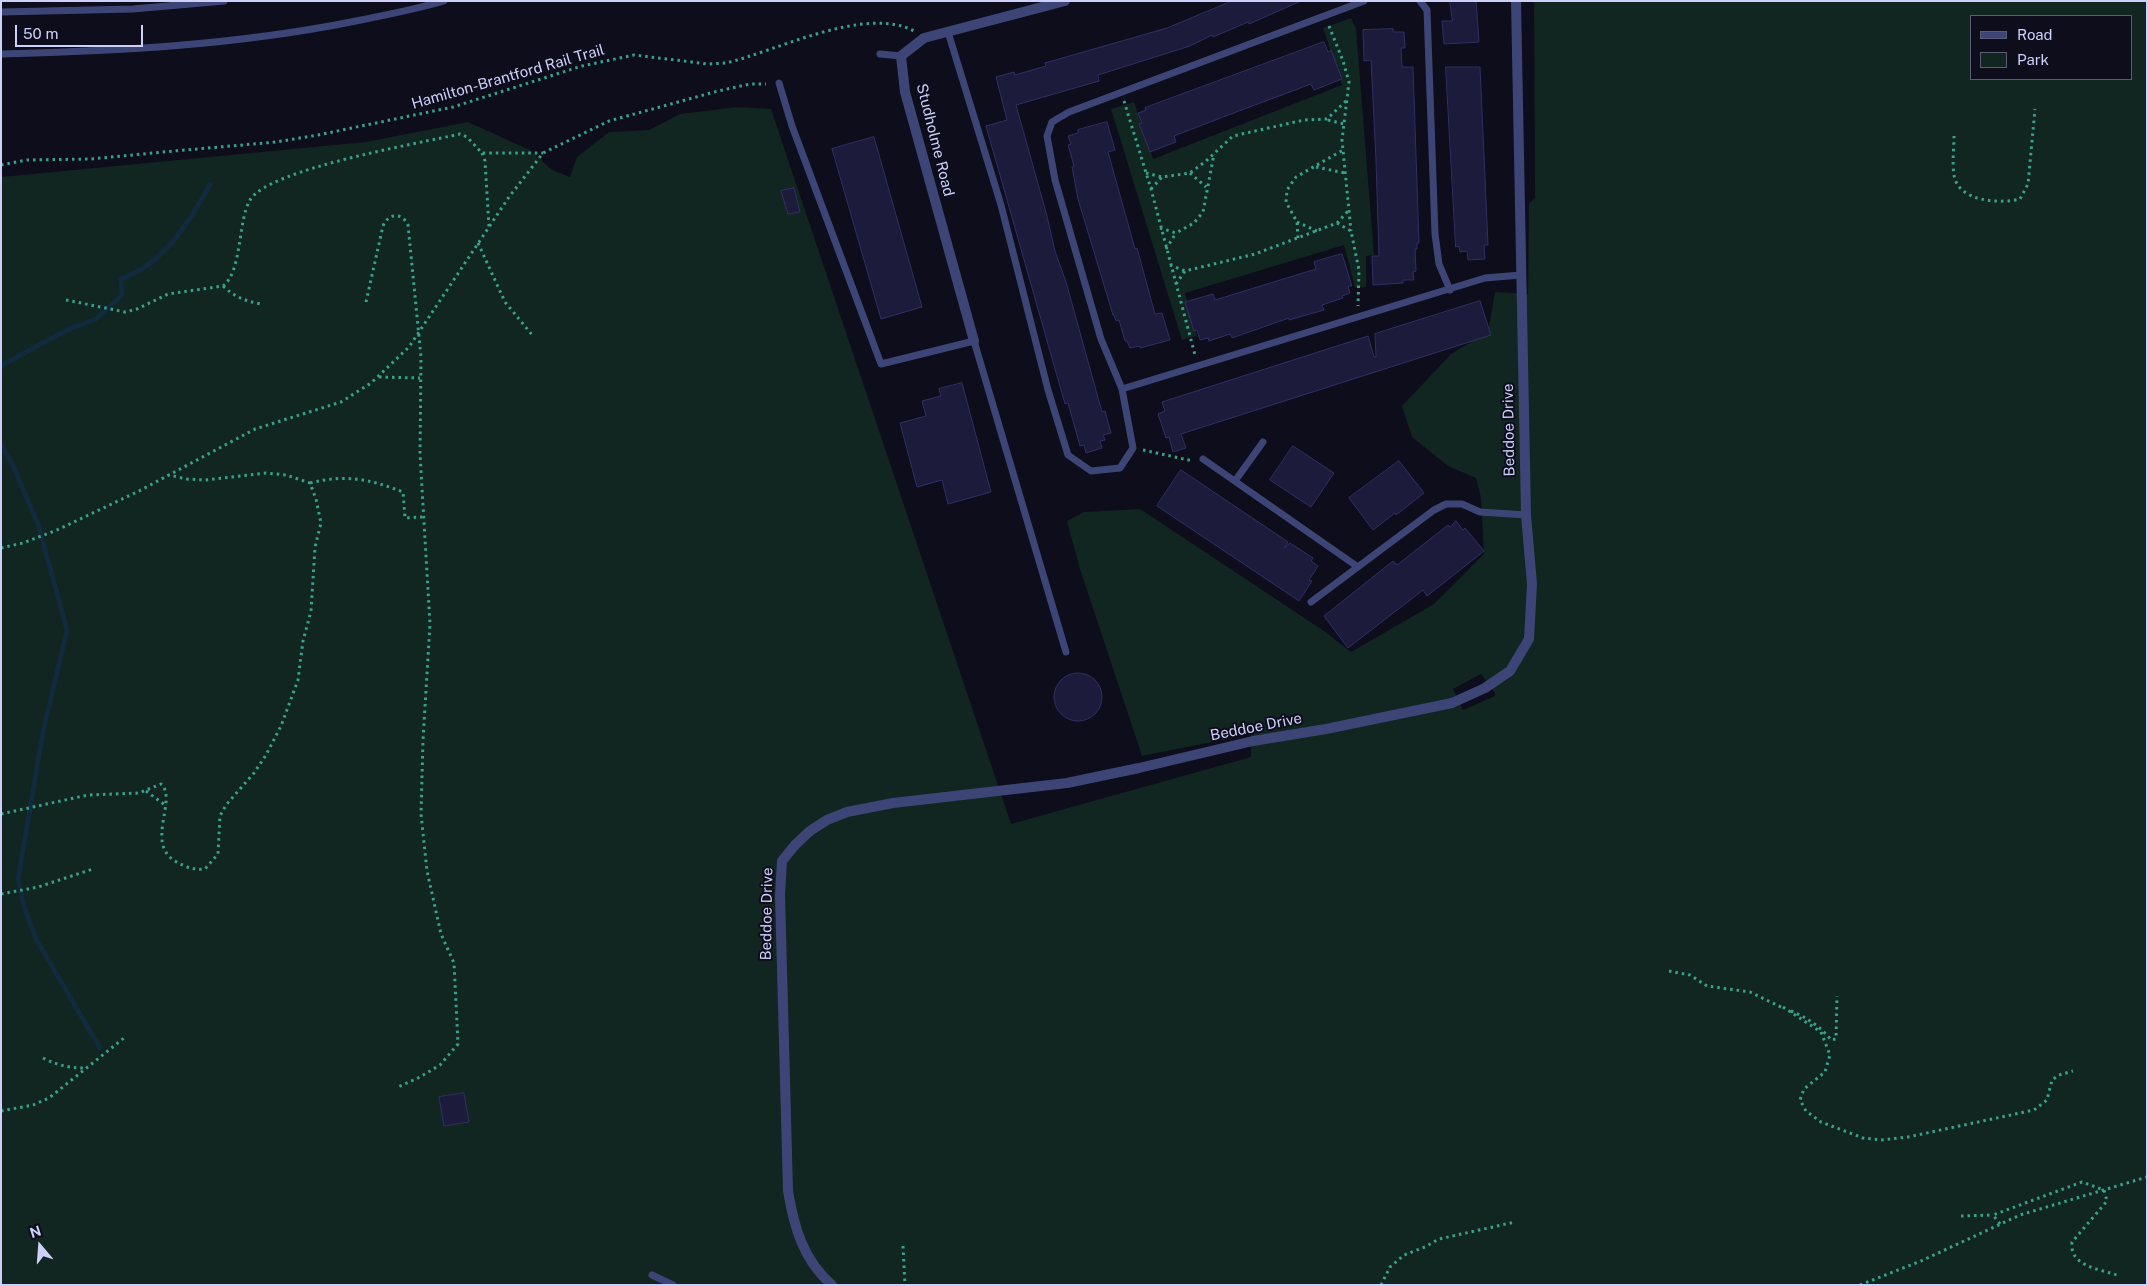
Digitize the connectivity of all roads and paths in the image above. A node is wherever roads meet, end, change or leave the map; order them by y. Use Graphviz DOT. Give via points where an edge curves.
graph roads {
  1 [pos="224,1"];
  2 [pos="444,1"];
  3 [pos="1065,1"];
  4 [pos="1364,1"];
  5 [pos="1420,1"];
  6 [pos="1516,1"];
  7 [pos="1,12"];
  8 [pos="1325,16"];
  9 [pos="948,32"];
  10 [pos="924,38"];
  11 [pos="1,54"];
  12 [pos="880,54"];
  13 [pos="901,56"];
  14 [pos="779,83"];
  15 [pos="766,84"];
  16 [pos="1122,94"];
  17 [pos="1346,101"];
  18 [pos="2035,109"];
  19 [pos="1327,120"];
  20 [pos="1344,124"];
  21 [pos="1954,136"];
  22 [pos="1343,150"];
  23 [pos="482,153"];
  24 [pos="543,153"];
  25 [pos="1214,154"];
  26 [pos="1,165"];
  27 [pos="1316,166"];
  28 [pos="1145,172"];
  29 [pos="1190,173"];
  30 [pos="1345,173"];
  31 [pos="1162,177"];
  32 [pos="1206,186"];
  33 [pos="1151,189"];
  34 [pos="1349,210"];
  35 [pos="1297,222"];
  36 [pos="1337,223"];
  37 [pos="489,227"];
  38 [pos="1160,228"];
  39 [pos="1317,231"];
  40 [pos="1351,231"];
  41 [pos="1176,233"];
  42 [pos="1298,238"];
  43 [pos="478,243"];
  44 [pos="1166,249"];
  45 [pos="1170,265"];
  46 [pos="1185,272"];
  47 [pos="1520,275"];
  48 [pos="1176,284"];
  49 [pos="223,286"];
  50 [pos="1450,290"];
  51 [pos="66,300"];
  52 [pos="366,302"];
  53 [pos="261,304"];
  54 [pos="1358,318"];
  55 [pos="419,332"];
  56 [pos="533,336"];
  57 [pos="974,341"];
  58 [pos="1198,366"];
  59 [pos="378,377"];
  60 [pos="420,378"];
  61 [pos="1122,389"];
  62 [pos="1263,442"];
  63 [pos="1133,448"];
  64 [pos="1203,459"];
  65 [pos="169,474"];
  66 [pos="1235,481"];
  67 [pos="310,483"];
  68 [pos="1526,515"];
  69 [pos="422,517"];
  70 [pos="1,548"];
  71 [pos="1358,567"];
  72 [pos="1311,602"];
  73 [pos="1066,652"];
  74 [pos="146,791"];
  75 [pos="165,805"];
  76 [pos="1,814"];
  77 [pos="93,869"];
  78 [pos="1,894"];
  79 [pos="1669,971"];
  80 [pos="1837,996"];
  81 [pos="1783,1008"];
  82 [pos="124,1038"];
  83 [pos="43,1058"];
  84 [pos="86,1068"];
  85 [pos="2073,1071"];
  86 [pos="396,1088"];
  87 [pos="1,1111"];
  88 [pos="2147,1177"];
  89 [pos="2104,1190"];
  90 [pos="1993,1215"];
  91 [pos="1961,1216"];
  92 [pos="1514,1222"];
  93 [pos="2000,1224"];
  94 [pos="903,1246"];
  95 [pos="652,1275"];
  96 [pos="2117,1275"];
  97 [pos="673,1285"];
  98 [pos="832,1285"];
  99 [pos="905,1285"];
  100 [pos="1381,1285"];
  101 [pos="1860,1285"];
  1 -- 7 [label="lane" via="141,8"];
  2 -- 11 [label="lane" via="343,24 241,40 122,50"];
  3 -- 9 [label="street"];
  4 -- 8 [label="lane"];
  5 -- 50 [label="lane" via="1427,10 1435,234 1439,264"];
  6 -- 47 [label="street, Beddoe Drive"];
  8 -- 16 [label="lane"];
  8 -- 17 [label="path" via="1349,82"];
  9 -- 10 [label="street"];
  9 -- 63 [label="lane" via="1001,205 1068,456 1091,471 1120,468"];
  10 -- 13 [label="street"];
  10 -- 26 [label="path, Hamilton-Brantford Rail Trail" via="912,29 892,23 868,24 839,28 726,63 708,64 634,54 582,66 453,107 318,136 174,152 91,159 26,160"];
  12 -- 13 [label="lane"];
  13 -- 57 [label="street, Studholme Road" via="905,92"];
  14 -- 57 [label="lane" via="881,364"];
  15 -- 24 [label="path" via="718,91 610,121"];
  16 -- 28 [label="path"];
  16 -- 61 [label="lane" via="1069,112 1052,122 1047,136 1055,180 1101,339"];
  17 -- 19 [label="path"];
  17 -- 20 [label="path"];
  18 -- 21 [label="path" via="2028,184 2020,199 2009,202 1974,198 1960,188 1954,176"];
  19 -- 20 [label="path"];
  19 -- 25 [label="path" via="1304,120 1233,136"];
  20 -- 22 [label="path"];
  22 -- 27 [label="path"];
  22 -- 30 [label="path"];
  23 -- 24 [label="path"];
  23 -- 37 [label="path"];
  23 -- 49 [label="path" via="468,137 460,134 343,161 264,186 250,199 232,274"];
  24 -- 37 [label="path"];
  25 -- 29 [label="path"];
  25 -- 32 [label="path"];
  27 -- 30 [label="path"];
  27 -- 35 [label="path" via="1296,177 1288,190 1286,202"];
  28 -- 31 [label="path"];
  28 -- 33 [label="path"];
  29 -- 31 [label="path"];
  29 -- 32 [label="path"];
  30 -- 34 [label="path"];
  31 -- 33 [label="path"];
  32 -- 41 [label="path" via="1203,212 1194,223"];
  33 -- 38 [label="path"];
  34 -- 36 [label="path"];
  34 -- 40 [label="path"];
  35 -- 39 [label="path"];
  35 -- 42 [label="path"];
  36 -- 39 [label="path"];
  36 -- 40 [label="path"];
  37 -- 43 [label="path"];
  38 -- 41 [label="path"];
  38 -- 44 [label="path"];
  39 -- 42 [label="path"];
  40 -- 54 [label="path" via="1359,270"];
  41 -- 44 [label="path"];
  42 -- 46 [label="path" via="1255,254"];
  43 -- 55 [label="path"];
  43 -- 56 [label="path" via="505,302"];
  44 -- 45 [label="path"];
  45 -- 46 [label="path"];
  45 -- 48 [label="path"];
  46 -- 48 [label="path"];
  47 -- 50 [label="lane" via="1485,278"];
  47 -- 68 [label="street, Beddoe Drive"];
  48 -- 58 [label="path"];
  49 -- 51 [label="path" via="168,294 125,312"];
  49 -- 53 [label="path" via="240,299"];
  50 -- 54 [label="lane"];
  52 -- 55 [label="path" via="384,222 391,216 400,216 408,225"];
  54 -- 58 [label="lane"];
  55 -- 59 [label="path" via="409,347"];
  55 -- 60 [label="path"];
  57 -- 73 [label="lane"];
  58 -- 61 [label="lane"];
  59 -- 60 [label="path"];
  59 -- 65 [label="path" via="341,402 255,428"];
  60 -- 69 [label="path"];
  61 -- 63 [label="lane"];
  62 -- 66 [label="lane"];
  63 -- 64 [label="path" via="1196,461"];
  64 -- 66 [label="lane"];
  65 -- 67 [label="path" via="205,480 266,472"];
  65 -- 70 [label="path" via="57,530"];
  66 -- 71 [label="lane"];
  67 -- 69 [label="path" via="332,478 360,478 382,484 403,492 405,518"];
  67 -- 75 [label="path" via="321,523 315,547 311,610 298,680 266,755 220,816 218,854 205,869 192,870 168,856 162,844"];
  68 -- 71 [label="lane" via="1480,512 1462,504 1446,504"];
  68 -- 98 [label="street, Beddoe Drive" via="1532,584 1529,639 1510,670 1486,688 1443,705 1253,741 1067,783 893,803 847,812 827,820 795,845 782,861 780,895 788,1192 793,1223 804,1250"];
  69 -- 86 [label="path" via="430,624 421,814 429,880 441,934 454,963 458,1044 440,1065"];
  71 -- 72 [label="lane"];
  74 -- 75 [label="path"];
  74 -- 75 [label="path" via="161,784 166,792"];
  74 -- 76 [label="path" via="88,795"];
  77 -- 78 [label="path"];
  79 -- 80 [label="path" via="1690,975 1707,986 1750,992 1802,1015 1831,1040 1836,1039"];
  81 -- 85 [label="path" via="1821,1032 1830,1055 1825,1072 1804,1090 1800,1100 1806,1111 1821,1122 1863,1138 1908,1137 2034,1110 2046,1100 2052,1080"];
  82 -- 84 [label="path"];
  83 -- 84 [label="path" via="56,1065"];
  84 -- 87 [label="path" via="49,1098 33,1106"];
  88 -- 89 [label="path"];
  89 -- 90 [label="path" via="2082,1182"];
  89 -- 93 [label="path"];
  89 -- 96 [label="path" via="2107,1200 2072,1242 2071,1248 2081,1263"];
  90 -- 91 [label="path"];
  90 -- 93 [label="path"];
  92 -- 100 [label="path" via="1439,1239 1404,1255 1390,1267"];
  93 -- 101 [label="path"];
  94 -- 99 [label="path"];
  95 -- 97 [label="lane"];
}
